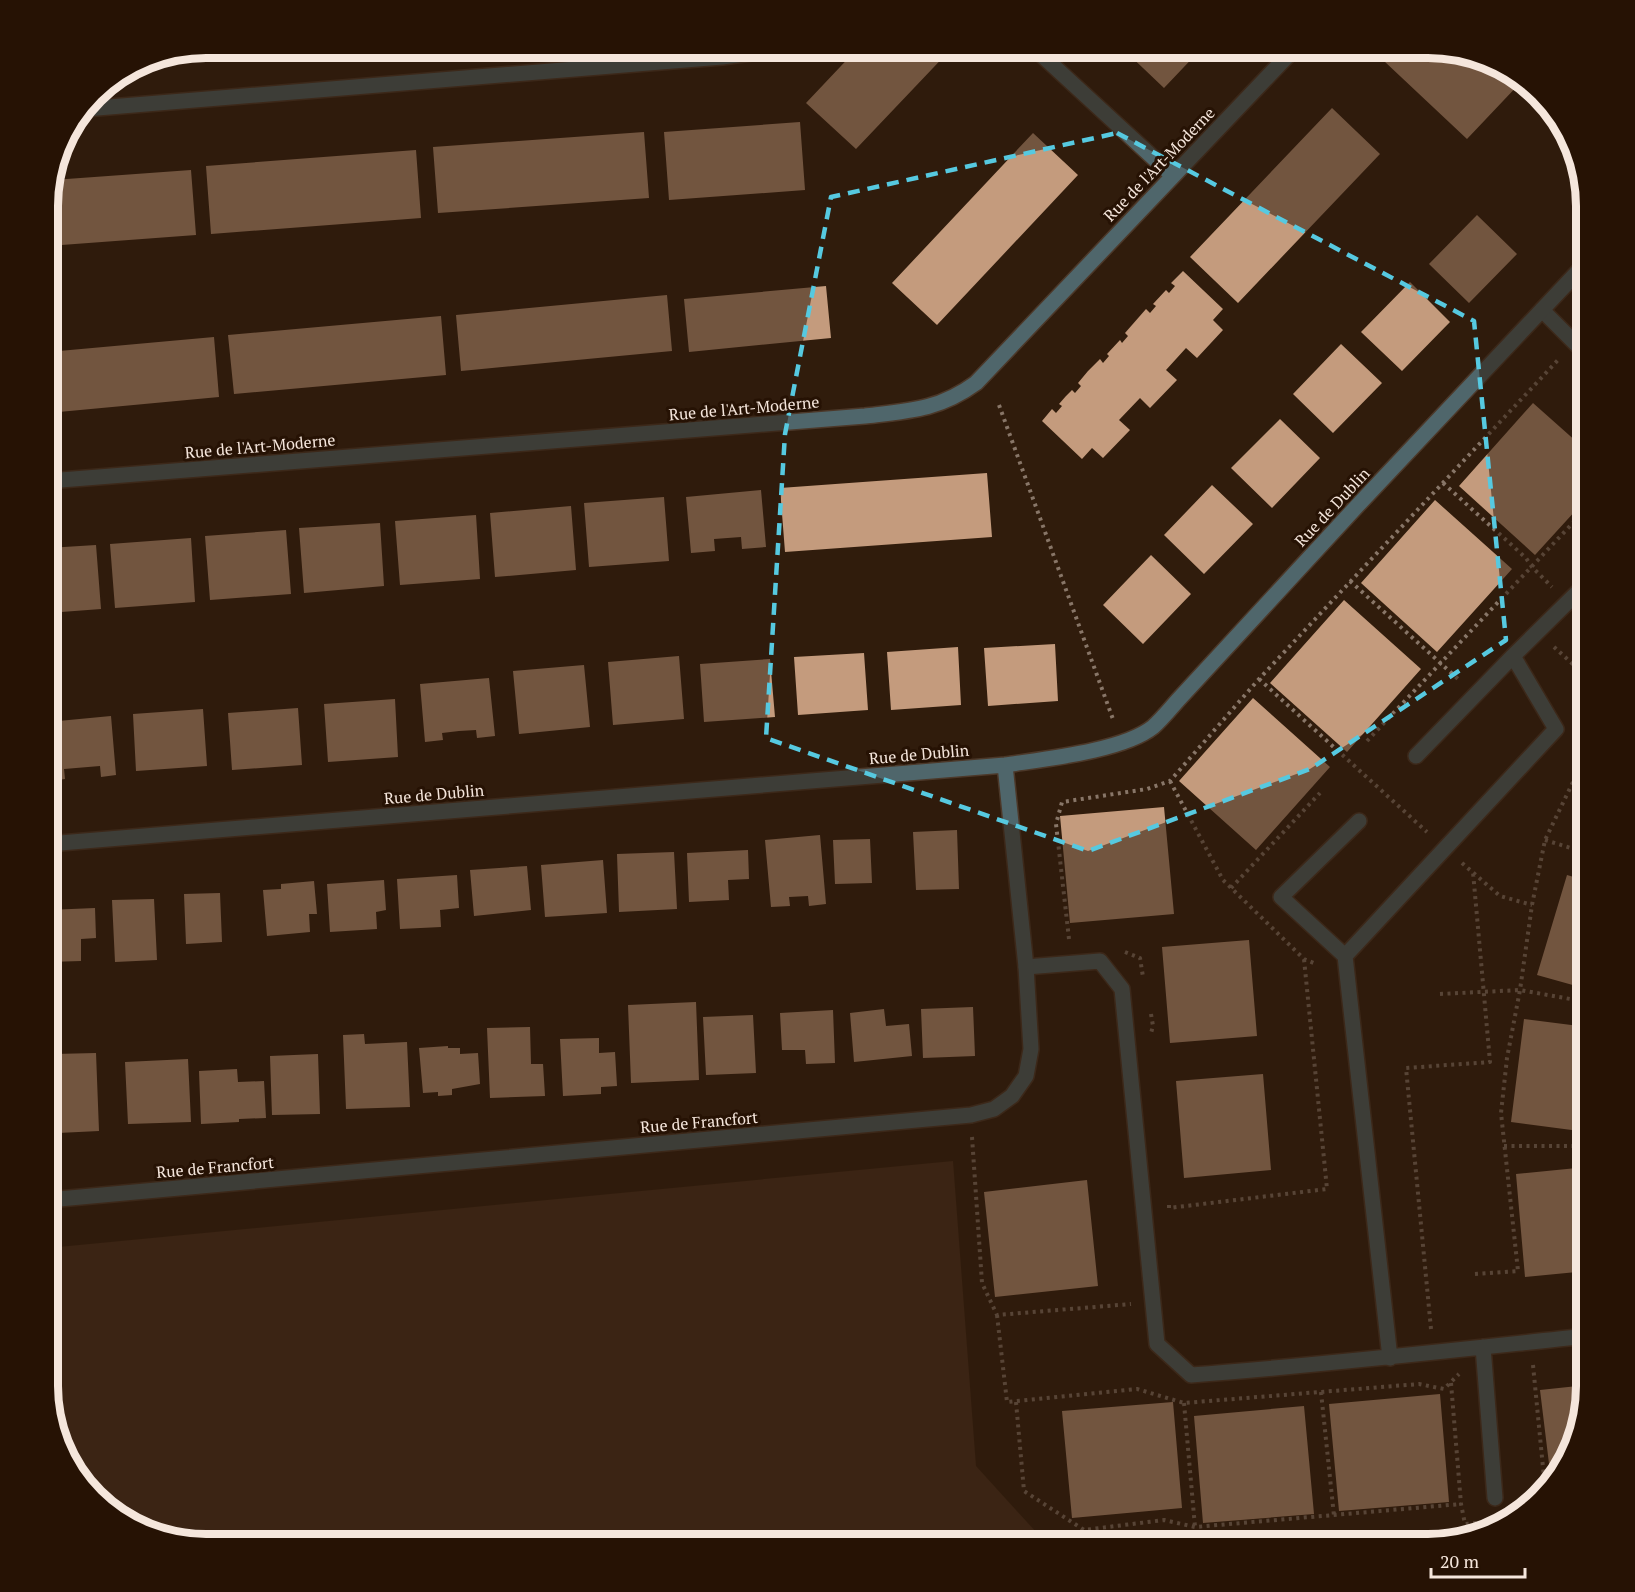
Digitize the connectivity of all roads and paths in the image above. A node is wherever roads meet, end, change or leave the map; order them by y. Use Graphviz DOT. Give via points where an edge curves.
graph roads {
  1 [pos="705,58"];
  2 [pos="1046,59"];
  3 [pos="1284,59"];
  4 [pos="96,108"];
  5 [pos="1172,175"];
  6 [pos="1576,274"];
  7 [pos="1542,310"];
  8 [pos="1575,343"];
  9 [pos="999,405"];
  10 [pos="59,480"];
  11 [pos="1443,483"];
  12 [pos="1576,520"];
  13 [pos="1532,567"];
  14 [pos="1350,581"];
  15 [pos="1576,594"];
  16 [pos="1568,602"];
  17 [pos="1538,632"];
  18 [pos="1513,656"];
  19 [pos="1576,660"];
  20 [pos="1441,663"];
  21 [pos="1573,663"];
  22 [pos="1576,666"];
  23 [pos="1259,679"];
  24 [pos="1476,695"];
  25 [pos="1367,741"];
  26 [pos="1121,743"];
  27 [pos="1416,756"];
  28 [pos="1005,765"];
  29 [pos="1576,776"];
  30 [pos="1170,781"];
  31 [pos="1320,793"];
  32 [pos="1359,821"];
  33 [pos="1545,840"];
  34 [pos="58,843"];
  35 [pos="1445,848"];
  36 [pos="1576,850"];
  37 [pos="1473,872"];
  38 [pos="1231,888"];
  39 [pos="1532,905"];
  40 [pos="1080,939"];
  41 [pos="1120,950"];
  42 [pos="1304,959"];
  43 [pos="1345,961"];
  44 [pos="1026,967"];
  45 [pos="1144,981"];
  46 [pos="1520,990"];
  47 [pos="1483,992"];
  48 [pos="1440,994"];
  49 [pos="1576,1000"];
  50 [pos="1149,1004"];
  51 [pos="1150,1035"];
  52 [pos="970,1115"];
  53 [pos="1504,1146"];
  54 [pos="1576,1146"];
  55 [pos="1168,1197"];
  56 [pos="58,1199"];
  57 [pos="1475,1274"];
  58 [pos="1130,1292"];
  59 [pos="1153,1302"];
  60 [pos="1131,1304"];
  61 [pos="1576,1337"];
  62 [pos="1483,1347"];
  63 [pos="1433,1351"];
  64 [pos="1390,1358"];
  65 [pos="1318,1364"];
  66 [pos="1533,1365"];
  67 [pos="1191,1375"];
  68 [pos="1451,1383"];
  69 [pos="1016,1401"];
  70 [pos="1544,1478"];
  71 [pos="1495,1498"];
  72 [pos="1461,1504"];
  73 [pos="1334,1516"];
  74 [pos="1484,1522"];
  75 [pos="1196,1527"];
  1 -- 4 [label="street"];
  2 -- 5 [label="street"];
  3 -- 5 [label="street, Rue de l'Art-Moderne"];
  5 -- 10 [label="street, Rue de l'Art-Moderne" via="976,383 945,402 917,410"];
  6 -- 7 [label="street, Rue de Dublin"];
  7 -- 8 [label="street"];
  7 -- 26 [label="street, Rue de Dublin" via="1158,721"];
  8 -- 11 [label="path"];
  9 -- 26 [label="path"];
  11 -- 13 [label="path"];
  11 -- 14 [label="path"];
  12 -- 13 [label="path"];
  13 -- 16 [label="path"];
  13 -- 20 [label="path"];
  14 -- 20 [label="path"];
  14 -- 23 [label="path"];
  15 -- 16 [label="street"];
  16 -- 17 [label="street"];
  17 -- 18 [label="street"];
  17 -- 21 [label="path"];
  18 -- 24 [label="street"];
  18 -- 35 [label="street" via="1556,729"];
  19 -- 21 [label="path"];
  20 -- 24 [label="path"];
  20 -- 25 [label="path"];
  21 -- 22 [label="path"];
  23 -- 30 [label="path"];
  23 -- 35 [label="path"];
  24 -- 27 [label="street"];
  26 -- 28 [label="street, Rue de Dublin"];
  28 -- 34 [label="street, Rue de Dublin"];
  28 -- 44 [label="street, Rue de Francfort"];
  29 -- 33 [label="path"];
  30 -- 38 [label="path"];
  30 -- 40 [label="path" via="1147,789 1062,802 1056,824 1069,939"];
  31 -- 38 [label="path"];
  32 -- 43 [label="street" via="1281,897"];
  33 -- 36 [label="path"];
  33 -- 39 [label="path"];
  35 -- 37 [label="path"];
  35 -- 43 [label="street"];
  37 -- 39 [label="path" via="1500,896"];
  37 -- 47 [label="path"];
  38 -- 42 [label="path"];
  39 -- 46 [label="path"];
  41 -- 45 [label="path" via="1140,958"];
  42 -- 43 [label="path" via="1328,969"];
  42 -- 55 [label="path" via="1327,1189 1169,1208"];
  43 -- 64 [label="street"];
  44 -- 52 [label="street, Rue de Francfort" via="1031,1049 1026,1076 1012,1096 994,1109"];
  44 -- 59 [label="street" via="1100,961 1122,989"];
  46 -- 47 [label="path"];
  46 -- 49 [label="path"];
  46 -- 53 [label="path" via="1501,1113"];
  47 -- 48 [label="path"];
  47 -- 63 [label="path" via="1490,1062 1406,1068"];
  50 -- 51 [label="path" via="1153,1026"];
  52 -- 56 [label="street, Rue de Francfort"];
  52 -- 60 [label="path" via="982,1283 997,1315"];
  53 -- 54 [label="path"];
  53 -- 57 [label="path" via="1518,1271"];
  58 -- 60 [label="path"];
  59 -- 60 [label="path"];
  59 -- 67 [label="street" via="1156,1344"];
  61 -- 62 [label="street"];
  62 -- 63 [label="street"];
  62 -- 71 [label="street"];
  63 -- 64 [label="street"];
  64 -- 65 [label="street"];
  65 -- 67 [label="street"];
  65 -- 73 [label="path"];
  66 -- 70 [label="path"];
  67 -- 75 [label="path" via="1182,1387"];
  68 -- 72 [label="path"];
  69 -- 75 [label="path" via="1024,1491 1084,1530 1164,1520"];
  72 -- 73 [label="path"];
  72 -- 74 [label="path" via="1465,1524"];
  73 -- 75 [label="path"];
}
